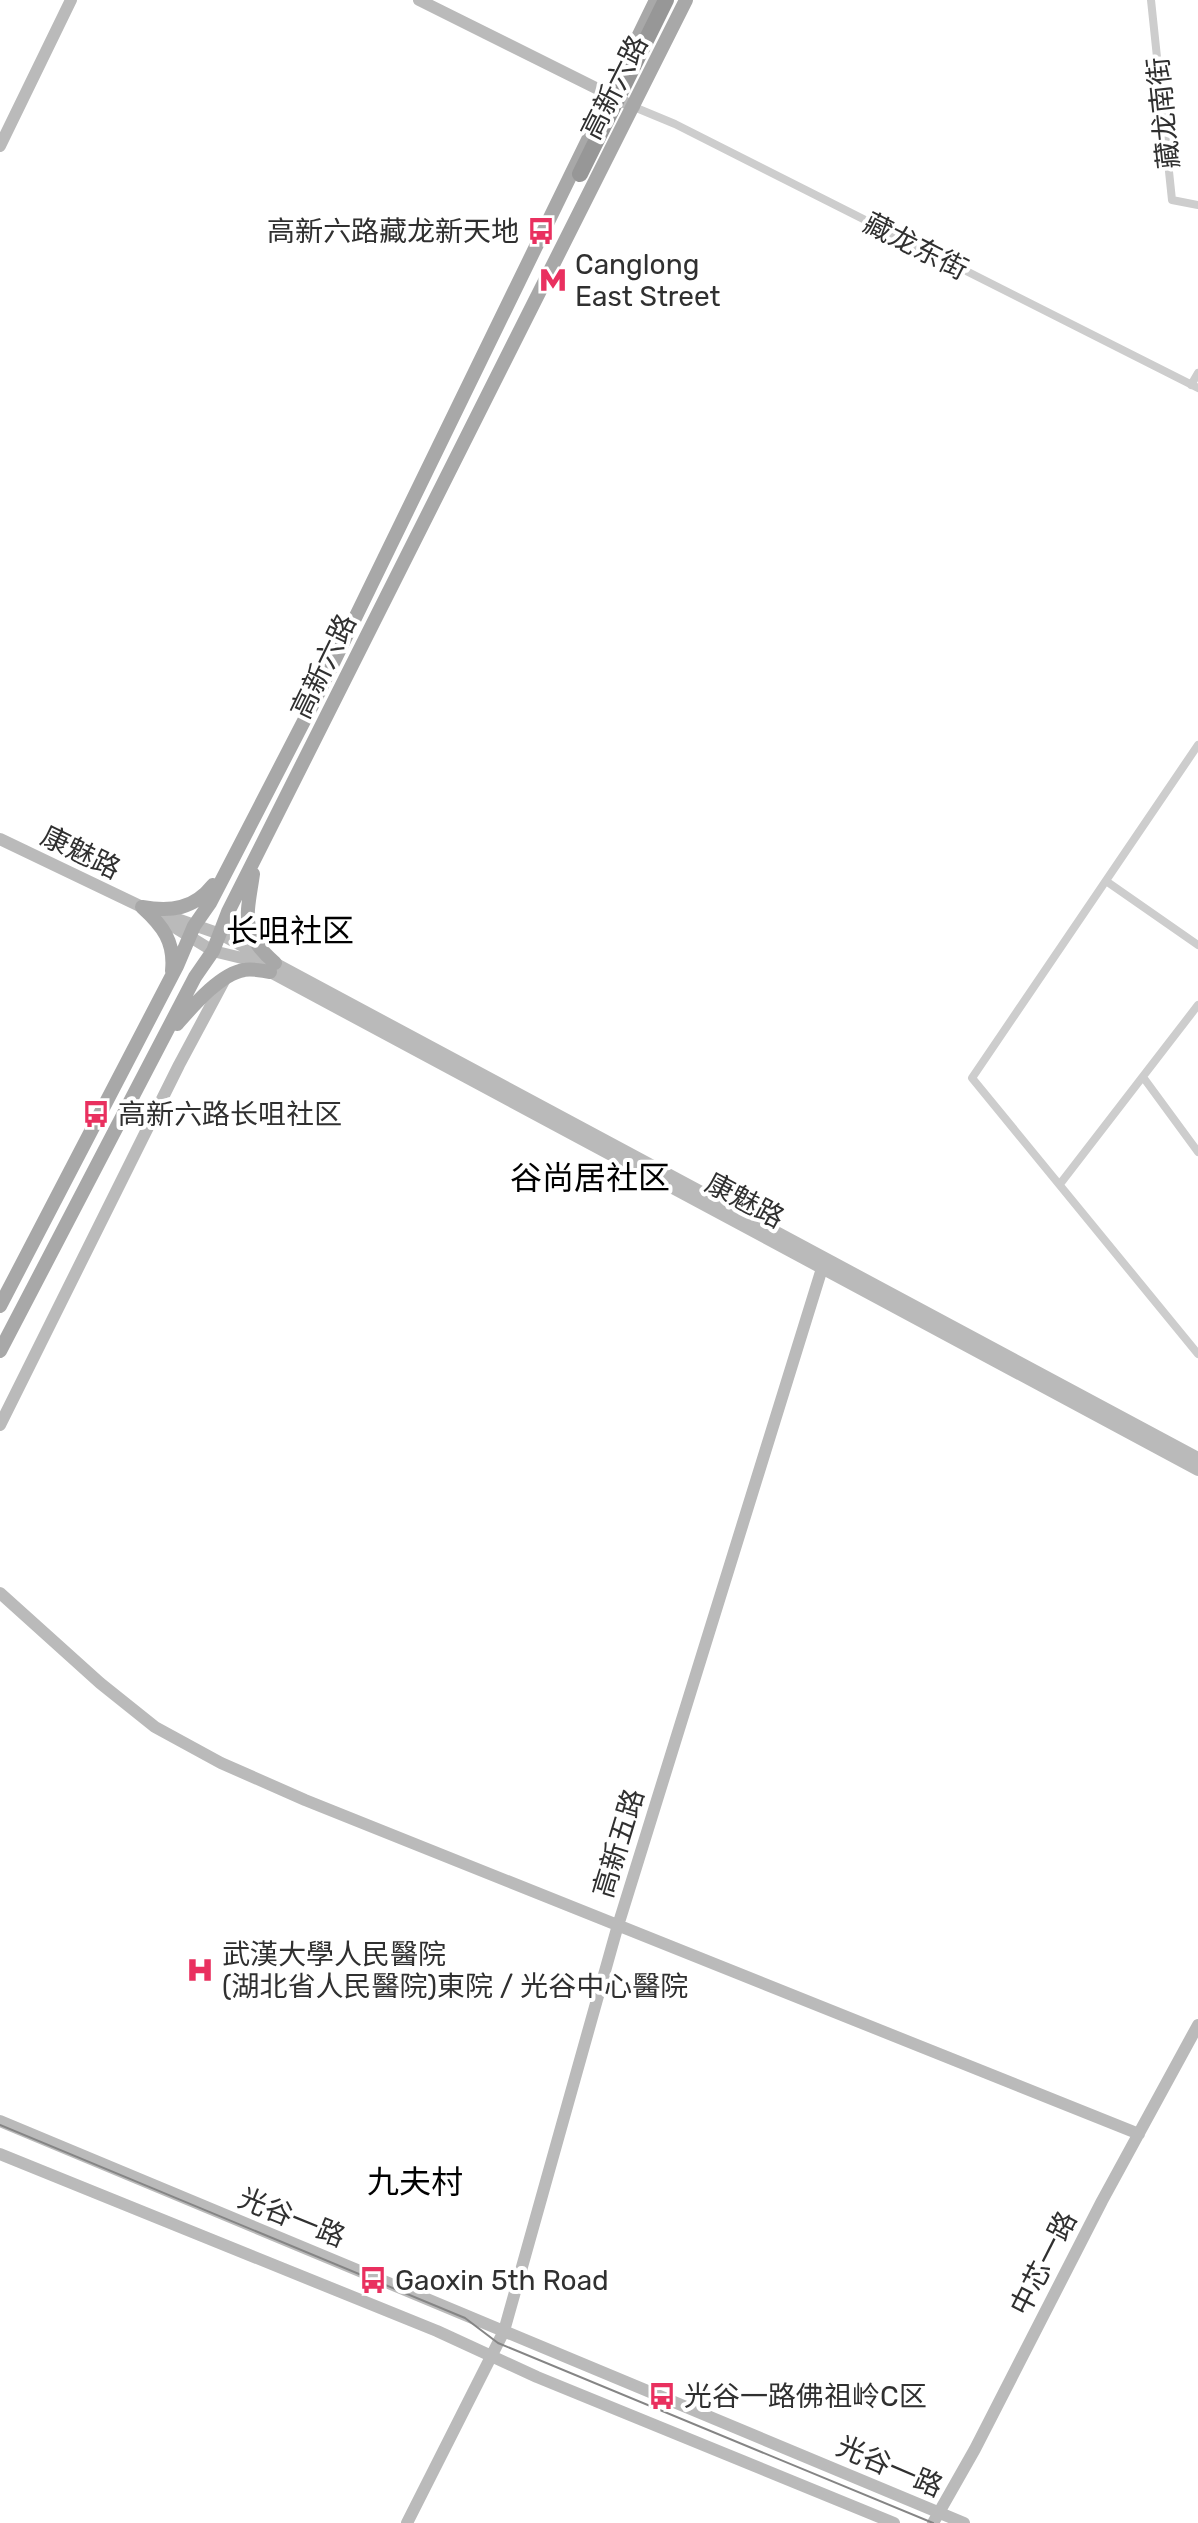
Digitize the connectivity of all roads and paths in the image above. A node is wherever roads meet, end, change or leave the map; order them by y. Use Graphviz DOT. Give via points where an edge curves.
graph roads {
  1 [pos="71,0"];
  2 [pos="419,0"];
  3 [pos="656,0"];
  4 [pos="666,0"];
  5 [pos="686,0"];
  6 [pos="1151,0"];
  7 [pos="608,95"];
  8 [pos="634,107"];
  9 [pos="0,146"];
  10 [pos="580,174"];
  11 [pos="1198,205"];
  12 [pos="1198,373"];
  13 [pos="1194,386"];
  14 [pos="1198,745"];
  15 [pos="0,839"];
  16 [pos="234,855"];
  17 [pos="254,861"];
  18 [pos="1106,881"];
  19 [pos="142,907"];
  20 [pos="192,931"];
  21 [pos="220,934"];
  22 [pos="1198,945"];
  23 [pos="213,951"];
  24 [pos="272,967"];
  25 [pos="171,978"];
  26 [pos="225,979"];
  27 [pos="1198,1005"];
  28 [pos="163,1039"];
  29 [pos="1143,1077"];
  30 [pos="1198,1152"];
  31 [pos="1060,1184"];
  32 [pos="823,1264"];
  33 [pos="0,1306"];
  34 [pos="0,1351"];
  35 [pos="1198,1354"];
  36 [pos="0,1425"];
  37 [pos="1198,1458"];
  38 [pos="1198,1470"];
  39 [pos="0,1593"];
  40 [pos="0,1602"];
  41 [pos="617,1929"];
  42 [pos="1198,2025"];
  43 [pos="4,2123"];
  44 [pos="1137,2137"];
  45 [pos="0,2154"];
  46 [pos="504,2331"];
  47 [pos="491,2356"];
  48 [pos="935,2518"];
  49 [pos="407,2523"];
  50 [pos="894,2523"];
  51 [pos="964,2523"];
  1 -- 9 [label="main road"];
  2 -- 7 [label="main road"];
  3 -- 7 [label="main road, 高新六路"];
  4 -- 10 [label="highway, bridge"];
  5 -- 8 [label="main road, 高新六路"];
  6 -- 11 [label="street, 藏龙南街" via="1172,200"];
  7 -- 8 [label="main road"];
  7 -- 16 [label="main road, 高新六路" via="321,688"];
  8 -- 13 [label="street, 藏龙东街"];
  8 -- 17 [label="main road, 高新六路"];
  12 -- 13 [label="street"];
  14 -- 18 [label="street"];
  15 -- 19 [label="main road, 康魅路"];
  16 -- 19 [label="main road" via="195,902 166,911"];
  16 -- 20 [label="main road, 高新六路"];
  17 -- 21 [label="main road, 高新六路"];
  17 -- 24 [label="main road" via="247,918 256,947"];
  18 -- 22 [label="street"];
  18 -- 31 [label="street" via="972,1078"];
  19 -- 20 [label="main road, 康魅路"];
  19 -- 25 [label="main road" via="169,939"];
  20 -- 21 [label="main road, 康魅路"];
  20 -- 23 [label="main road, 康魅路"];
  20 -- 25 [label="main road, 高新六路"];
  21 -- 23 [label="main road, 高新六路"];
  21 -- 24 [label="main road, 康魅路"];
  23 -- 24 [label="main road, 康魅路"];
  23 -- 28 [label="main road, 高新六路"];
  24 -- 26 [label="main road" via="245,969"];
  24 -- 32 [label="main road, 康魅路"];
  25 -- 33 [label="main road, 高新六路"];
  26 -- 28 [label="main road"];
  26 -- 36 [label="main road"];
  27 -- 29 [label="street"];
  28 -- 34 [label="main road, 高新六路"];
  29 -- 30 [label="street"];
  29 -- 31 [label="street"];
  31 -- 35 [label="street"];
  32 -- 37 [label="main road, 康魅路"];
  32 -- 38 [label="main road, 康魅路"];
  32 -- 41 [label="main road, 高新五路"];
  39 -- 41 [label="main road" via="155,1727 221,1763"];
  40 -- 41 [label="main road" via="151,1733 218,1769"];
  41 -- 44 [label="main road"];
  41 -- 46 [label="main road, 高新五路"];
  42 -- 44 [label="main road, 中芯一路"];
  43 -- 46 [label="main road, 光谷一路"];
  44 -- 48 [label="main road, 中芯一路"];
  45 -- 47 [label="main road, 光谷一路"];
  46 -- 47 [label="main road, 高新五路"];
  46 -- 48 [label="main road, 光谷一路"];
  47 -- 49 [label="main road, 高新五路"];
  47 -- 50 [label="main road, 光谷一路"];
  48 -- 51 [label="main road, 光谷一路"];
}
